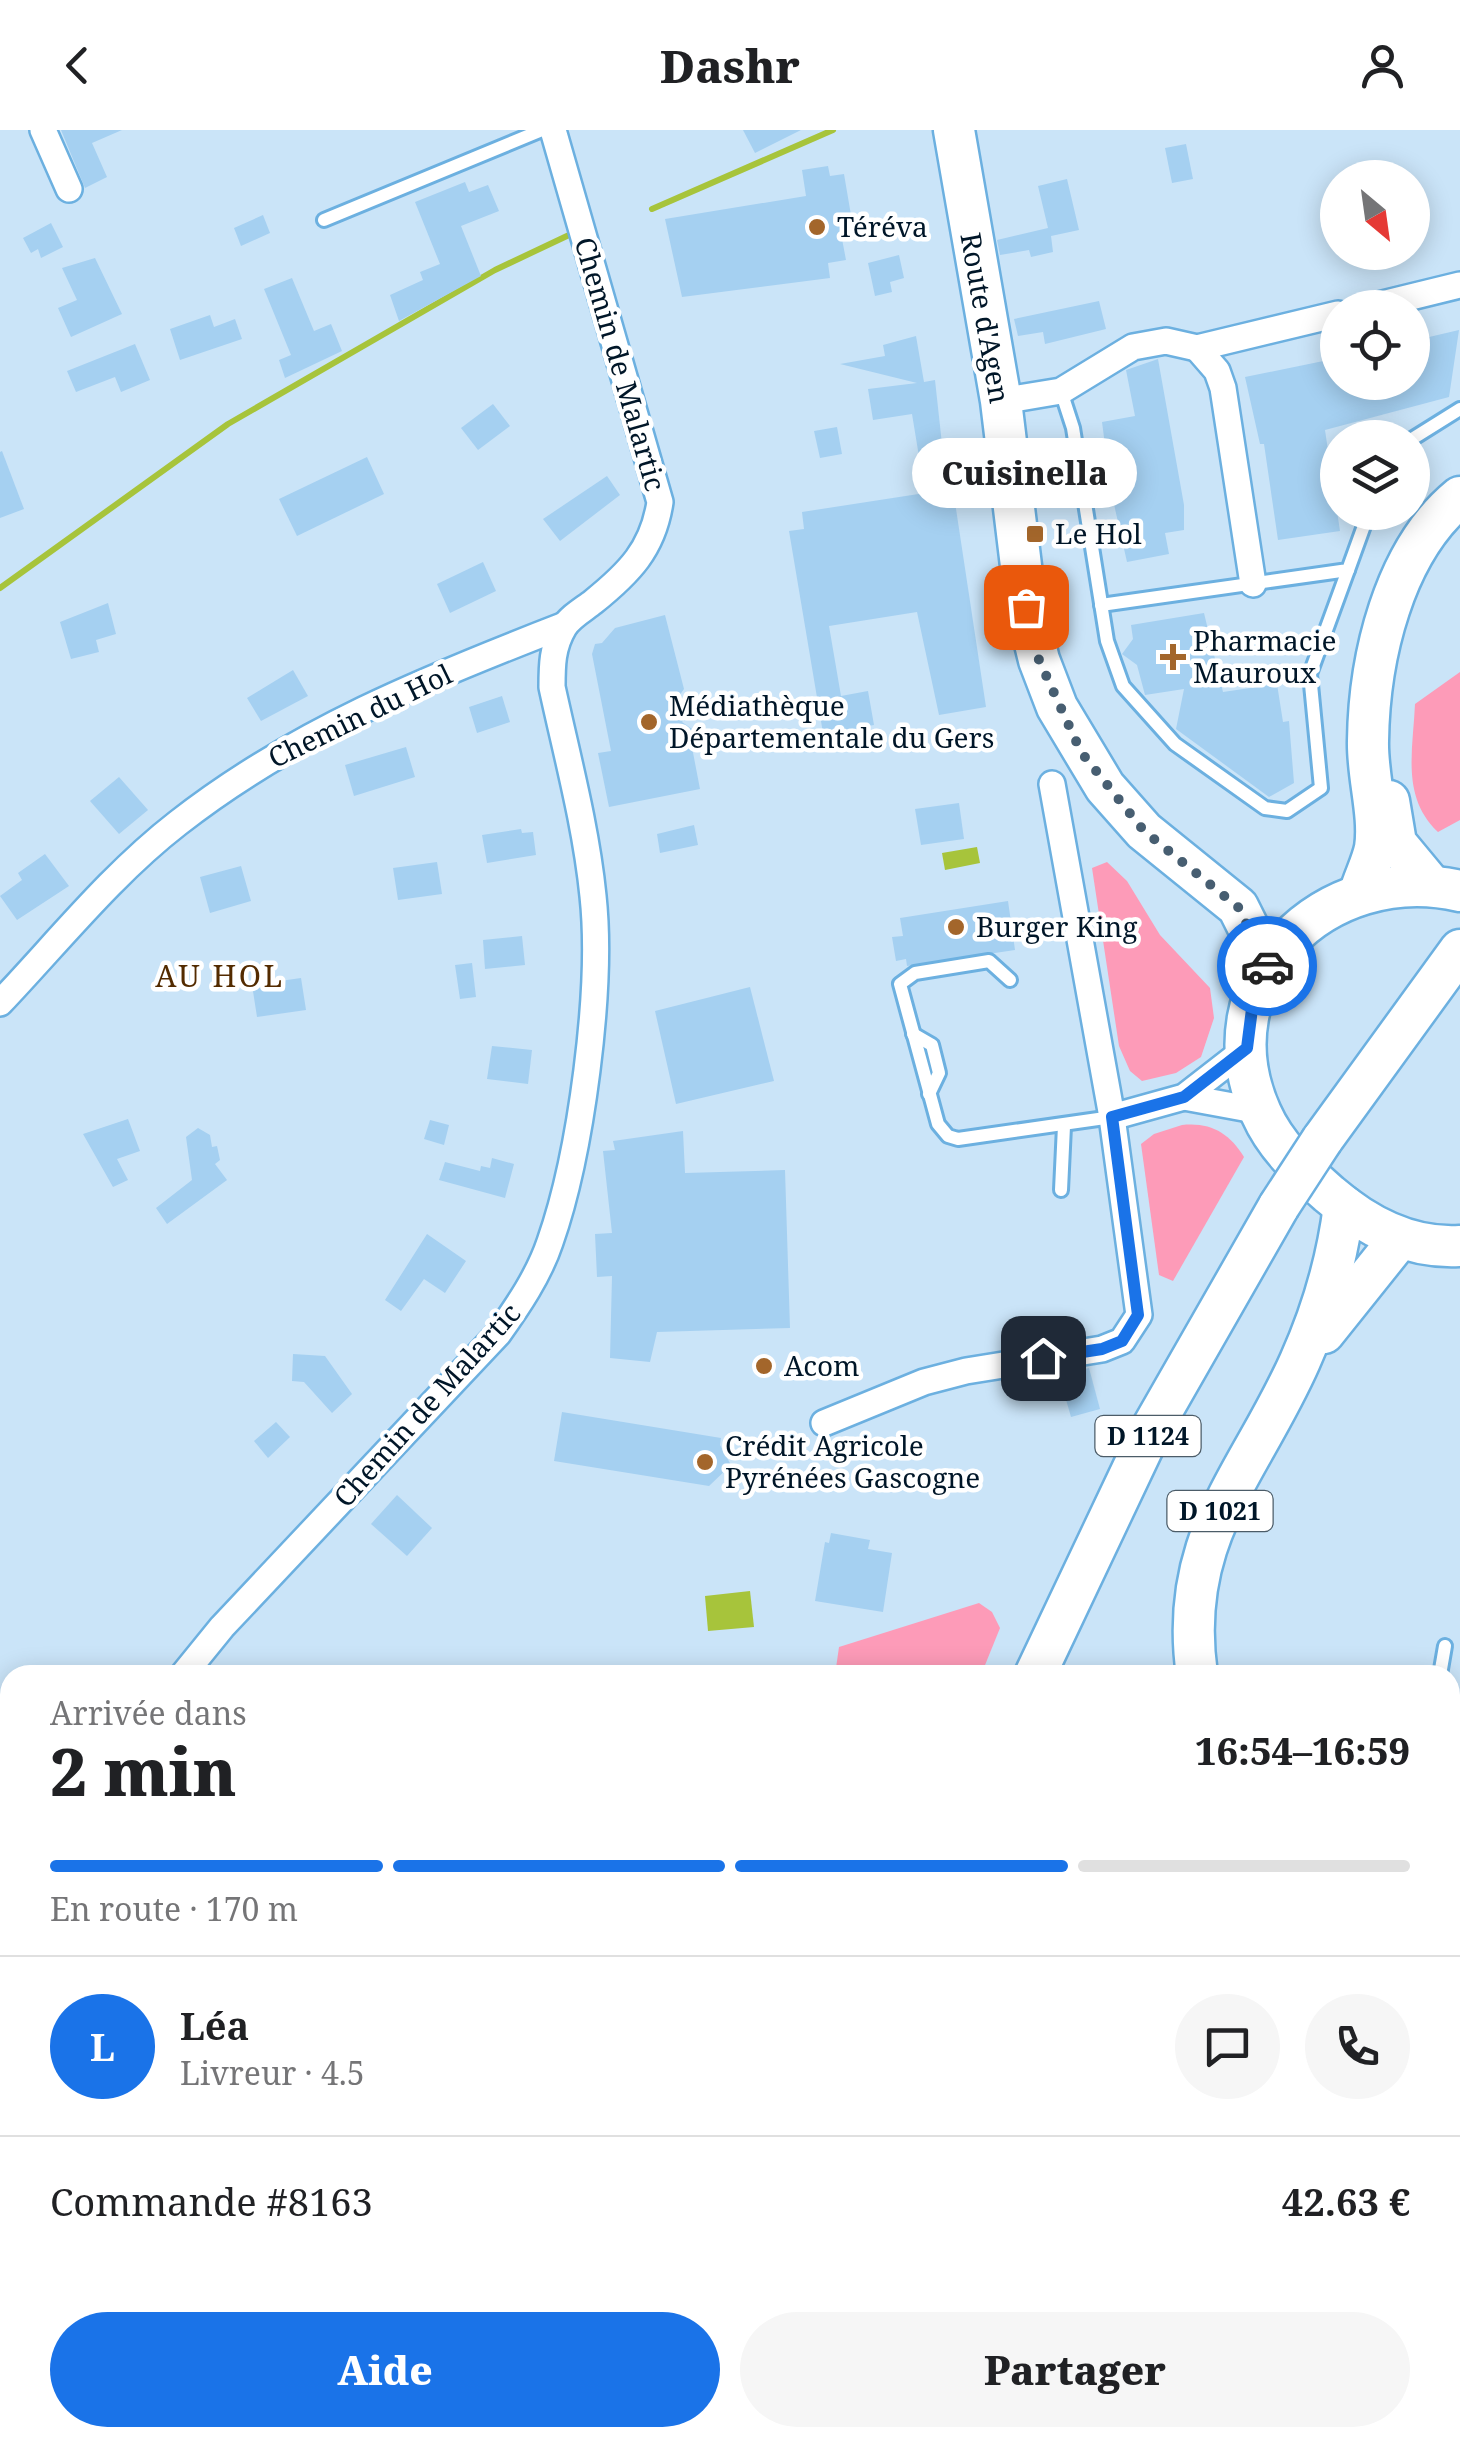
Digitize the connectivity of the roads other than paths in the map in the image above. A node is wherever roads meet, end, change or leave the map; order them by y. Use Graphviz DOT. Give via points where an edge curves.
graph roads {
  1 [pos="43,130"];
  2 [pos="542,130"];
  3 [pos="554,130"];
  4 [pos="954,130"];
  5 [pos="69,188"];
  6 [pos="324,220"];
  7 [pos="1460,286"];
  8 [pos="1430,293"];
  9 [pos="1320,318"];
  10 [pos="1196,348"];
  11 [pos="1062,390"];
  12 [pos="1001,401"];
  13 [pos="1460,409"];
  14 [pos="1430,427"];
  15 [pos="1460,498"];
  16 [pos="1363,530"];
  17 [pos="1460,532"];
  18 [pos="1348,570"];
  19 [pos="1253,584"];
  20 [pos="1102,605"];
  21 [pos="565,624"];
  22 [pos="1052,784"];
  23 [pos="1445,888"];
  24 [pos="1360,892"];
  25 [pos="1238,907"];
  26 [pos="1308,920"];
  27 [pos="1460,950"];
  28 [pos="1268,967"];
  29 [pos="1010,980"];
  30 [pos="0,1003"];
  31 [pos="1247,1048"];
  32 [pos="1184,1097"];
  33 [pos="1260,1112"];
  34 [pos="1112,1117"];
  35 [pos="1064,1126"];
  36 [pos="1061,1190"];
  37 [pos="1344,1206"];
  38 [pos="1400,1238"];
  39 [pos="1460,1246"];
  40 [pos="1300,1364"];
  41 [pos="824,1423"];
  42 [pos="1445,1646"];
  43 [pos="192,1665"];
  44 [pos="1039,1665"];
  45 [pos="1196,1665"];
  46 [pos="1442,1665"];
  1 -- 5 [label="street"];
  2 -- 6 [label="lane"];
  3 -- 21 [label="street, Chemin de Malartic" via="660,502 656,528 628,574"];
  4 -- 12 [label="main road, Route d'Agen"];
  7 -- 8 [label="street"];
  9 -- 10 [label="street"];
  10 -- 11 [label="street" via="1166,341 1133,347"];
  10 -- 19 [label="street" via="1224,388"];
  11 -- 12 [label="street"];
  11 -- 20 [label="lane"];
  12 -- 25 [label="main road, Route d'Agen" via="1026,607 1058,707 1105,787 1144,831"];
  13 -- 14 [label="lane"];
  15 -- 24 [label="main road" via="1422,539 1386,621 1368,742 1375,847"];
  16 -- 18 [label="lane"];
  17 -- 23 [label="main road" via="1436,559 1409,614 1384,742 1396,843"];
  18 -- 19 [label="lane"];
  18 -- 20 [label="lane" via="1308,688 1322,788 1287,811 1264,808 1176,744 1134,703 1113,664"];
  19 -- 20 [label="lane"];
  21 -- 30 [label="street, Chemin du Hol" via="374,703 247,773 144,853"];
  21 -- 43 [label="street, Chemin de Malartic" via="552,656 552,688 593,893 596,963 574,1142 550,1243 498,1334"];
  22 -- 34 [label="street"];
  23 -- 24 [label="main road" via="1396,884"];
  24 -- 26 [label="main road"];
  25 -- 26 [label="main road, Route d'Agen"];
  25 -- 28 [label="main road, Route d'Agen"];
  26 -- 28 [label="main road"];
  27 -- 44 [label="main road, D 1124, bridge" via="1279,1206 1152,1428"];
  28 -- 31 [label="main road"];
  29 -- 35 [label="lane" via="989,961 908,976 900,984 938,1124 958,1139"];
  31 -- 32 [label="street"];
  31 -- 33 [label="main road"];
  32 -- 33 [label="street"];
  32 -- 34 [label="street"];
  33 -- 37 [label="main road" via="1286,1154"];
  34 -- 35 [label="lane"];
  34 -- 41 [label="street" via="1139,1300 1132,1331 1102,1349 924,1382"];
  35 -- 36 [label="lane"];
  37 -- 38 [label="main road"];
  37 -- 40 [label="main road, D 1021" via="1331,1282"];
  38 -- 39 [label="main road"];
  38 -- 40 [label="main road, D 1021"];
  40 -- 45 [label="main road, D 1021" via="1225,1496 1205,1550 1194,1626"];
  42 -- 46 [label="lane"];
}
